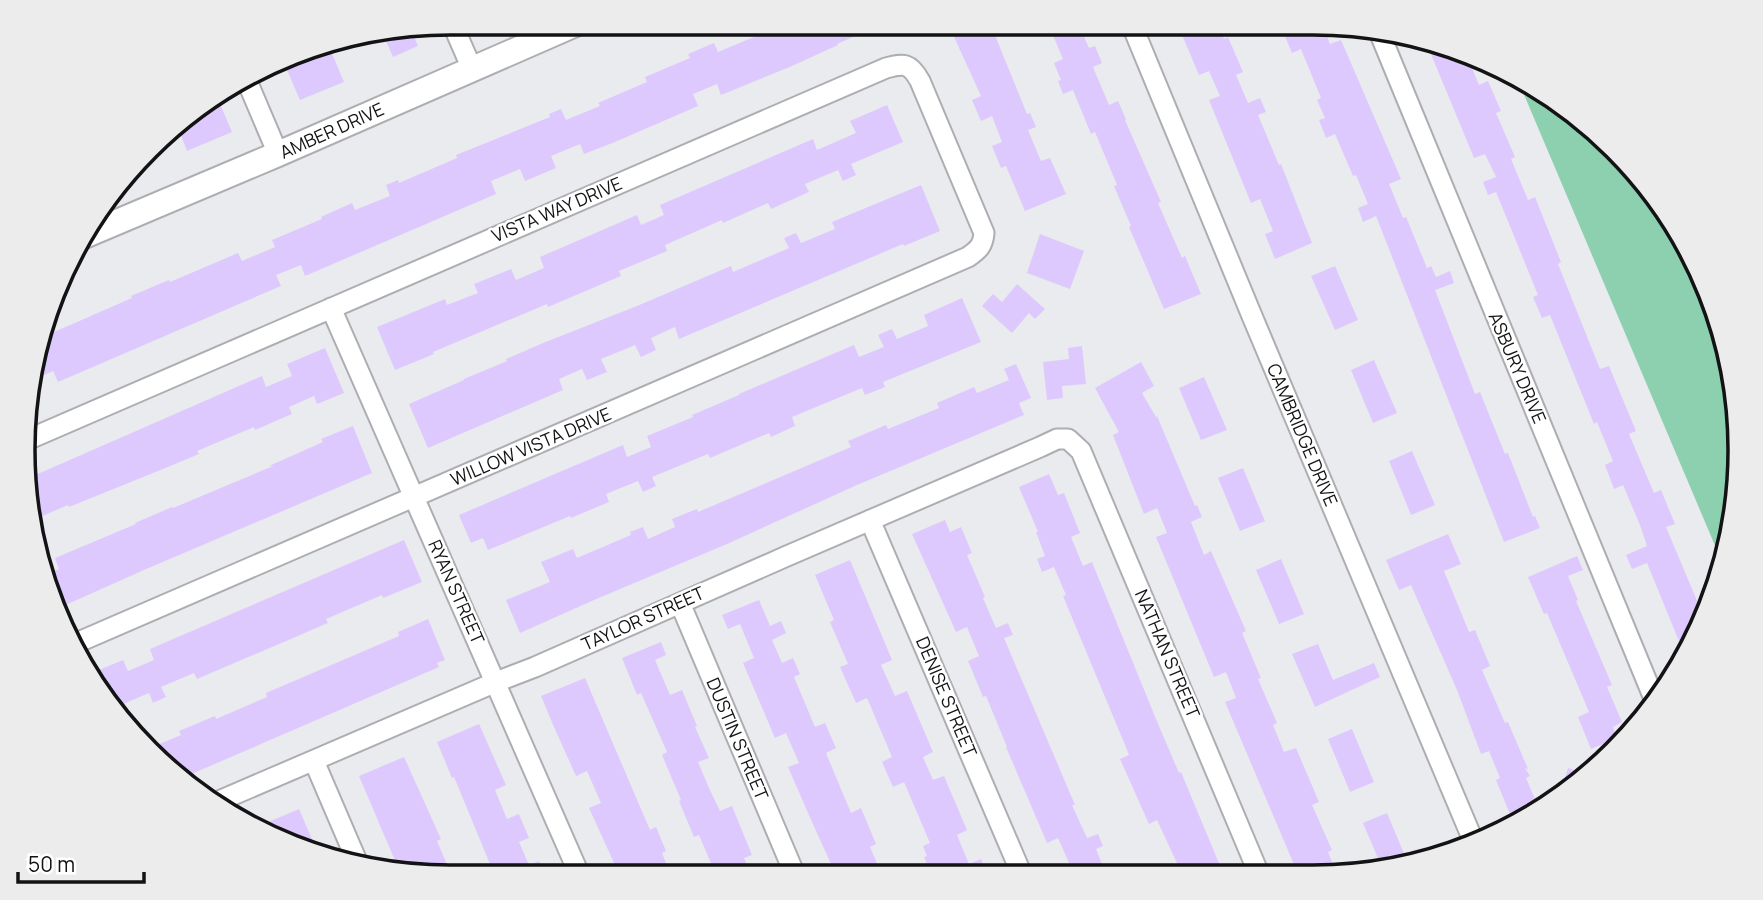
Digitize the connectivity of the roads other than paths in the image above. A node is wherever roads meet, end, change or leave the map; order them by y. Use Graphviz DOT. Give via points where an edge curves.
graph roads {
  1 [pos="457,35"];
  2 [pos="550,35"];
  3 [pos="1136,35"];
  4 [pos="1383,41"];
  5 [pos="472,69"];
  6 [pos="250,87"];
  7 [pos="278,154"];
  8 [pos="98,230"];
  9 [pos="983,243"];
  10 [pos="331,308"];
  11 [pos="36,436"];
  12 [pos="1068,439"];
  13 [pos="413,498"];
  14 [pos="870,520"];
  15 [pos="680,603"];
  16 [pos="82,641"];
  17 [pos="496,682"];
  18 [pos="1651,691"];
  19 [pos="314,761"];
  20 [pos="225,799"];
  21 [pos="1470,834"];
  22 [pos="354,853"];
  23 [pos="575,865"];
  24 [pos="791,865"];
  25 [pos="1018,865"];
  26 [pos="1255,865"];
  1 -- 5 [label="street"];
  2 -- 5 [label="street, AMBER DRIVE"];
  3 -- 21 [label="street, CAMBRIDGE DRIVE"];
  4 -- 18 [label="street, ASBURY DRIVE"];
  5 -- 7 [label="street, AMBER DRIVE"];
  6 -- 7 [label="street"];
  7 -- 8 [label="street, AMBER DRIVE"];
  9 -- 10 [label="street, VISTA WAY DRIVE" via="981,224 920,81 915,71 900,64"];
  9 -- 13 [label="street, WILLOW VISTA DRIVE" via="968,257"];
  10 -- 11 [label="street, VISTA WAY DRIVE"];
  10 -- 13 [label="street, RYAN STREET"];
  12 -- 14 [label="street, TAYLOR STREET" via="1057,439"];
  12 -- 26 [label="street, NATHAN STREET" via="1081,451"];
  13 -- 16 [label="street, WILLOW VISTA DRIVE"];
  13 -- 17 [label="street, RYAN STREET"];
  14 -- 15 [label="street, TAYLOR STREET"];
  14 -- 25 [label="street, DENISE STREET"];
  15 -- 17 [label="street, TAYLOR STREET"];
  15 -- 24 [label="street, DUSTIN STREET"];
  17 -- 19 [label="street, TAYLOR STREET"];
  17 -- 23 [label="street, RYAN STREET"];
  19 -- 20 [label="street, TAYLOR STREET"];
  19 -- 22 [label="street"];
}
